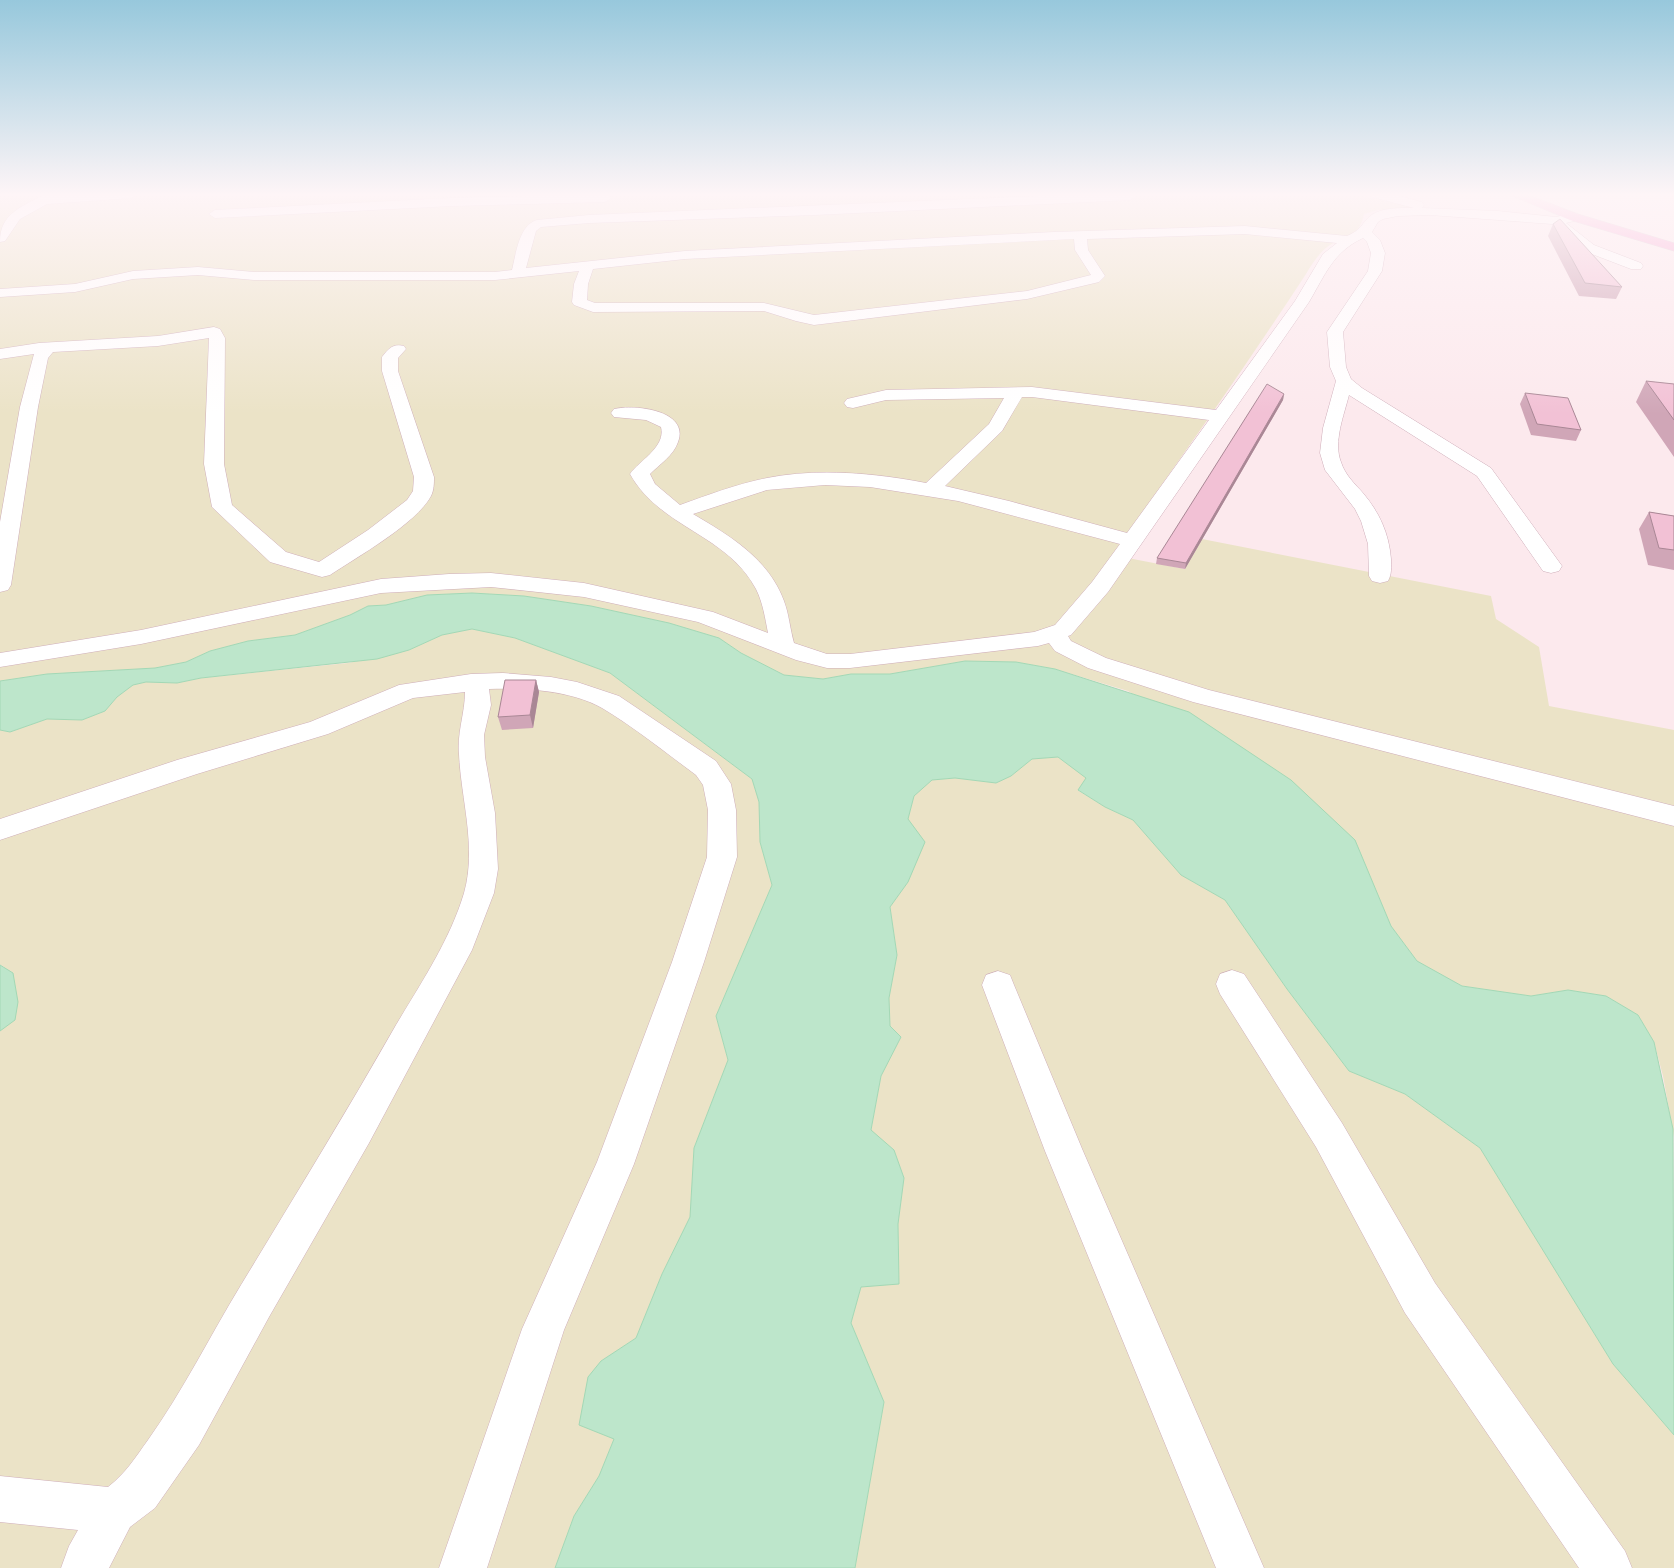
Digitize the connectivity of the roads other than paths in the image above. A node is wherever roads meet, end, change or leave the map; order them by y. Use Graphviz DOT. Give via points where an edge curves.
graph roads {
  1 [pos="520,267"];
  2 [pos="569,267"];
  3 [pos="587,267"];
  4 [pos="1093,267"];
  5 [pos="1322,267"];
  6 [pos="1376,267"];
  7 [pos="518,273"];
  8 [pos="0,293"];
  9 [pos="48,348"];
  10 [pos="398,349"];
  11 [pos="0,354"];
  12 [pos="1344,381"];
  13 [pos="1016,392"];
  14 [pos="853,403"];
  15 [pos="620,413"];
  16 [pos="1221,416"];
  17 [pos="931,489"];
  18 [pos="678,512"];
  19 [pos="1132,541"];
  20 [pos="1552,566"];
  21 [pos="322,570"];
  22 [pos="1380,576"];
  23 [pos="0,585"];
  24 [pos="330,596"];
  25 [pos="1054,634"];
  26 [pos="784,647"];
  27 [pos="0,660"];
  28 [pos="471,682"];
  29 [pos="1674,816"];
  30 [pos="0,830"];
  31 [pos="1232,984"];
  32 [pos="998,985"];
  33 [pos="0,1499"];
  34 [pos="114,1511"];
  35 [pos="85,1568"];
  36 [pos="463,1568"];
  37 [pos="1240,1568"];
  38 [pos="1608,1568"];
  1 -- 7 [label="street"];
  2 -- 7 [label="street"];
  3 -- 4 [label="street" via="581,284 580,302 593,308 764,307 803,320 1027,295 1094,279 1098,276"];
  5 -- 16 [label="street" via="1302,302"];
  6 -- 12 [label="street" via="1335,332 1336,360"];
  7 -- 8 [label="street" via="495,276 254,276 198,271 133,275 75,288"];
  9 -- 11 [label="street"];
  9 -- 21 [label="street" via="158,341 214,332 217,338 214,464 222,507 278,557"];
  9 -- 23 [label="street" via="40,357 29,407"];
  10 -- 21 [label="street" via="390,357 390,371 424,477 422,494 401,515"];
  12 -- 20 [label="street" via="1356,392 1484,472"];
  12 -- 22 [label="street" via="1329,451 1332,466 1367,512 1376,530 1381,552"];
  13 -- 14 [label="street" via="886,395"];
  13 -- 16 [label="street"];
  13 -- 17 [label="street" via="996,427"];
  15 -- 18 [label="street" via="657,416 667,423 671,432 669,443 640,474 652,493"];
  16 -- 19 [label="street"];
  17 -- 18 [label="street" via="858,480 780,482"];
  17 -- 19 [label="street"];
  18 -- 26 [label="street" via="720,537 747,559 771,598"];
  19 -- 25 [label="street" via="1100,587 1063,630"];
  21 -- 24 [label="street"];
  24 -- 26 [label="street" via="381,586 449,581 491,580 546,585 584,590 705,617"];
  24 -- 27 [label="street" via="141,637"];
  25 -- 26 [label="street" via="850,661 826,661"];
  25 -- 29 [label="street" via="1063,646 1097,663 1202,696"];
  28 -- 30 [label="street" via="408,691 319,728 187,767"];
  28 -- 34 [label="street" via="478,691 471,735 481,813 483,869 479,893 456,950 356,1131 183,1429 139,1492"];
  28 -- 36 [label="street" via="503,681 578,690 610,702 706,768 717,784 722,810 722,857 615,1164 543,1329"];
  31 -- 38 [label="street" via="1329,1135 1420,1298"];
  32 -- 37 [label="street" via="1067,1160"];
  33 -- 34 [label="street"];
  34 -- 35 [label="street"];
}
